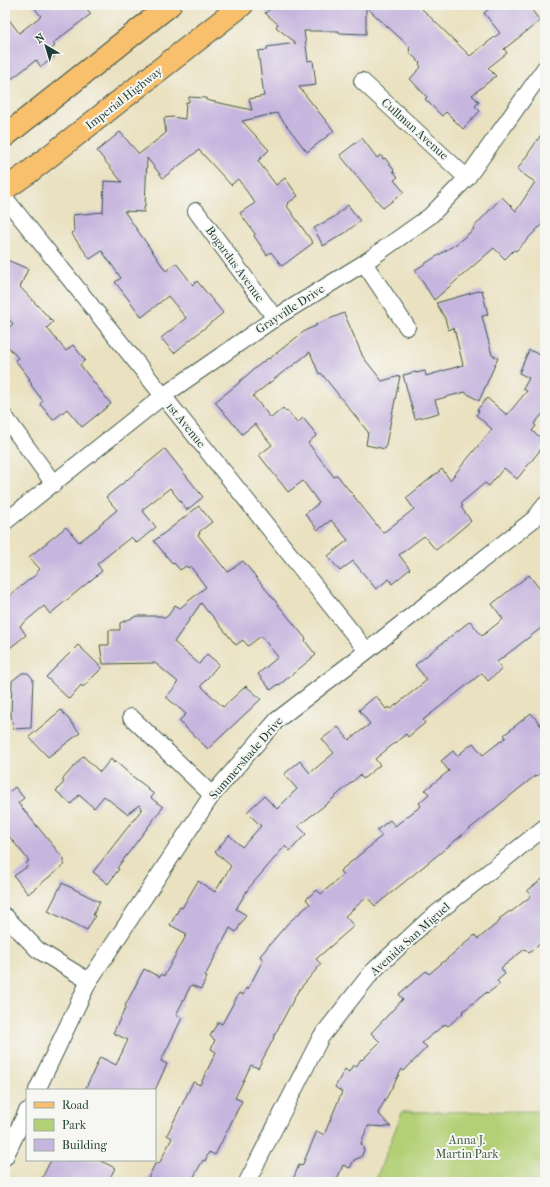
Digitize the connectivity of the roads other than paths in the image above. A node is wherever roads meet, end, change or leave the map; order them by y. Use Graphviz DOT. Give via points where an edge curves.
graph roads {
  1 [pos="170,5"];
  2 [pos="242,5"];
  3 [pos="545,68"];
  4 [pos="362,81"];
  5 [pos="5,136"];
  6 [pos="467,178"];
  7 [pos="5,189"];
  8 [pos="5,198"];
  9 [pos="196,211"];
  10 [pos="364,263"];
  11 [pos="275,318"];
  12 [pos="407,327"];
  13 [pos="163,396"];
  14 [pos="5,417"];
  15 [pos="54,484"];
  16 [pos="545,505"];
  17 [pos="5,522"];
  18 [pos="367,651"];
  19 [pos="131,717"];
  20 [pos="212,795"];
  21 [pos="545,827"];
  22 [pos="5,916"];
  23 [pos="89,981"];
  24 [pos="37,1089"];
  25 [pos="26,1113"];
  26 [pos="5,1157"];
  27 [pos="247,1182"];
  1 -- 5 [label="main road"];
  2 -- 7 [label="main road, Imperial Highway"];
  3 -- 6 [label="street, Grayville Drive"];
  4 -- 6 [label="street, Cullman Avenue"];
  6 -- 10 [label="street, Grayville Drive" via="430,216"];
  8 -- 13 [label="street, 1st Avenue"];
  9 -- 11 [label="street, Bogardus Avenue"];
  10 -- 11 [label="street, Grayville Drive"];
  10 -- 12 [label="street"];
  11 -- 13 [label="street, Grayville Drive"];
  13 -- 15 [label="street, Grayville Drive"];
  13 -- 18 [label="street, 1st Avenue"];
  14 -- 15 [label="street"];
  15 -- 17 [label="street, Grayville Drive"];
  16 -- 18 [label="street, Summershade Drive" via="534,519"];
  18 -- 20 [label="street, Summershade Drive" via="277,720"];
  19 -- 20 [label="street"];
  20 -- 23 [label="street, Summershade Drive"];
  21 -- 27 [label="street, Avenida San Miguel" via="427,921 372,972 321,1037"];
  22 -- 23 [label="street" via="38,950"];
  23 -- 24 [label="street, Summershade Drive"];
  25 -- 26 [label="street"];
}
